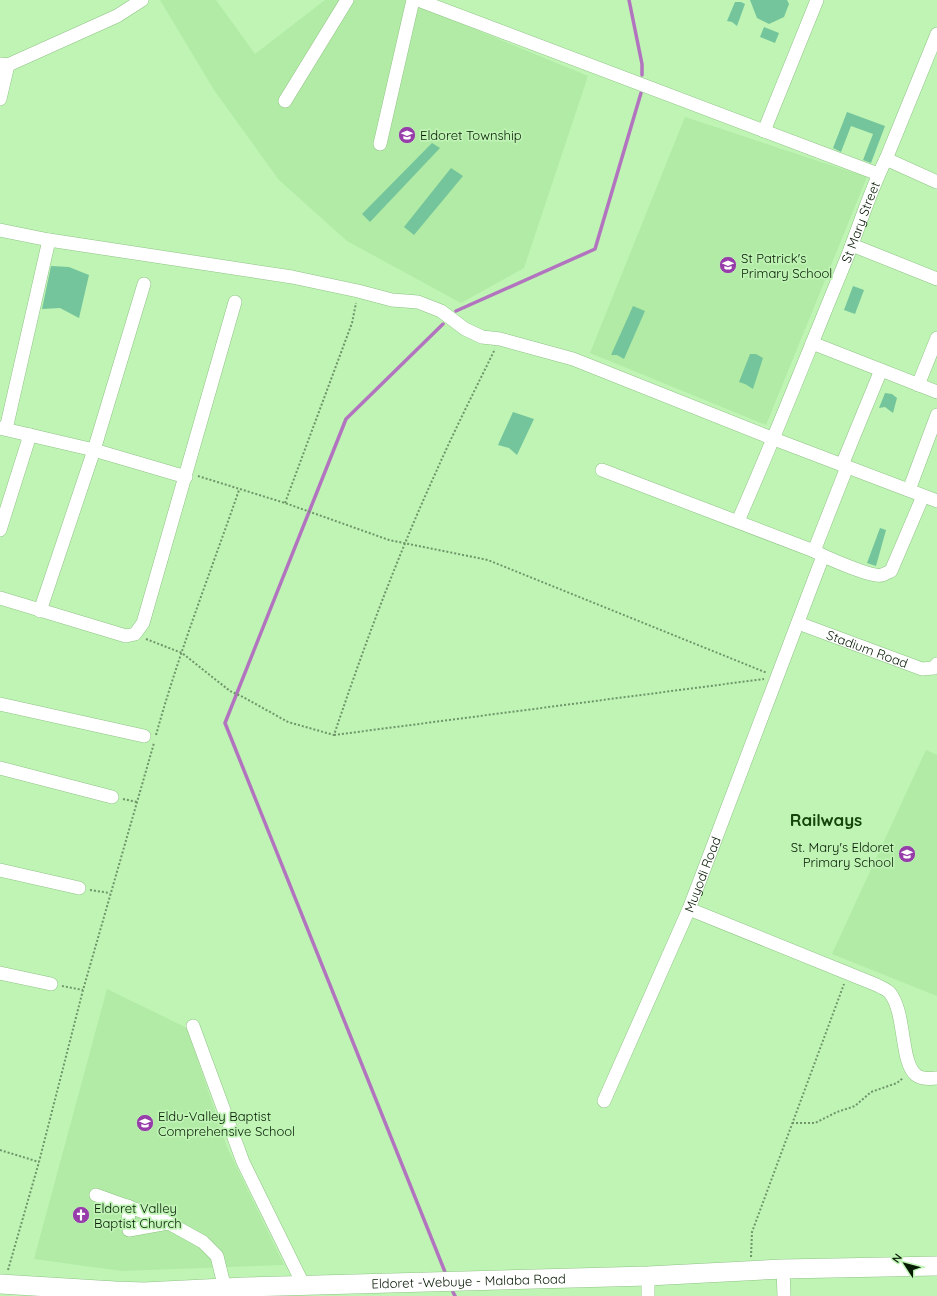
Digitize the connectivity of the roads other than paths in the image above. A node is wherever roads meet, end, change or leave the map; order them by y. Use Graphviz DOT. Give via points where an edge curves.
graph roads {
  1 [pos="142,0"];
  2 [pos="347,0"];
  3 [pos="413,0"];
  4 [pos="418,0"];
  5 [pos="817,0"];
  6 [pos="937,34"];
  7 [pos="4,64"];
  8 [pos="0,99"];
  9 [pos="285,101"];
  10 [pos="764,131"];
  11 [pos="380,144"];
  12 [pos="886,159"];
  13 [pos="878,174"];
  14 [pos="937,182"];
  15 [pos="0,230"];
  16 [pos="49,240"];
  17 [pos="852,245"];
  18 [pos="937,279"];
  19 [pos="144,284"];
  20 [pos="235,302"];
  21 [pos="937,338"];
  22 [pos="812,342"];
  23 [pos="881,370"];
  24 [pos="918,385"];
  25 [pos="937,392"];
  26 [pos="937,415"];
  27 [pos="3,428"];
  28 [pos="30,435"];
  29 [pos="774,439"];
  30 [pos="94,450"];
  31 [pos="844,466"];
  32 [pos="602,470"];
  33 [pos="186,475"];
  34 [pos="909,490"];
  35 [pos="923,496"];
  36 [pos="937,501"];
  37 [pos="738,522"];
  38 [pos="0,530"];
  39 [pos="819,554"];
  40 [pos="0,598"];
  41 [pos="40,611"];
  42 [pos="798,623"];
  43 [pos="937,664"];
  44 [pos="0,704"];
  45 [pos="144,736"];
  46 [pos="0,768"];
  47 [pos="112,797"];
  48 [pos="0,870"];
  49 [pos="79,888"];
  50 [pos="689,909"];
  51 [pos="0,973"];
  52 [pos="51,984"];
  53 [pos="193,1026"];
  54 [pos="937,1078"];
  55 [pos="604,1101"];
  56 [pos="96,1195"];
  57 [pos="128,1206"];
  58 [pos="168,1222"];
  59 [pos="937,1266"];
  60 [pos="783,1269"];
  61 [pos="648,1276"];
  62 [pos="2,1284"];
  63 [pos="304,1286"];
  64 [pos="225,1288"];
  65 [pos="337,1290"];
  66 [pos="32,1291"];
  67 [pos="115,1294"];
  68 [pos="144,1294"];
  69 [pos="648,1296"];
  70 [pos="784,1296"];
  1 -- 7 [label="street" via="117,16"];
  2 -- 9 [label="street"];
  3 -- 11 [label="street"];
  4 -- 10 [label="street"];
  5 -- 10 [label="street"];
  6 -- 12 [label="street, St Mary Street"];
  7 -- 8 [label="street"];
  10 -- 13 [label="street"];
  12 -- 13 [label="street, St Mary Street"];
  12 -- 14 [label="street"];
  13 -- 17 [label="street, St Mary Street"];
  15 -- 16 [label="street"];
  16 -- 27 [label="street"];
  16 -- 29 [label="street" via="292,277 392,300 418,302 441,311 482,337 500,339 573,359"];
  17 -- 18 [label="street"];
  17 -- 22 [label="street, St Mary Street"];
  19 -- 30 [label="street"];
  20 -- 33 [label="street"];
  21 -- 24 [label="street"];
  22 -- 23 [label="street"];
  22 -- 29 [label="street, St Mary Street"];
  23 -- 24 [label="street"];
  23 -- 31 [label="street, Muyodi Road"];
  24 -- 25 [label="street"];
  26 -- 34 [label="street"];
  27 -- 28 [label="street"];
  28 -- 30 [label="street"];
  28 -- 38 [label="street"];
  29 -- 31 [label="street"];
  29 -- 37 [label="street, St Mary Street"];
  30 -- 33 [label="street"];
  30 -- 41 [label="street"];
  31 -- 34 [label="street"];
  31 -- 39 [label="street, Muyodi Road"];
  32 -- 37 [label="street"];
  33 -- 41 [label="street" via="143,623 135,634 126,636"];
  34 -- 35 [label="street"];
  35 -- 36 [label="street"];
  35 -- 39 [label="street" via="891,571 882,576 871,574"];
  37 -- 39 [label="street"];
  39 -- 42 [label="street, Muyodi Road"];
  40 -- 41 [label="street"];
  42 -- 43 [label="street, Stadium Road" via="922,669 934,668"];
  42 -- 50 [label="street, Muyodi Road"];
  44 -- 45 [label="street"];
  46 -- 47 [label="street"];
  48 -- 49 [label="street"];
  50 -- 54 [label="street, Muyodi Road" via="889,992 898,1009 907,1058 912,1071 917,1077"];
  50 -- 55 [label="street"];
  51 -- 52 [label="street"];
  53 -- 63 [label="street" via="243,1162"];
  56 -- 57 [label="street"];
  57 -- 58 [label="street"];
  57 -- 58 [label="street" via="129,1230"];
  58 -- 64 [label="street" via="203,1242 217,1256"];
  59 -- 60 [label="highway, Eldoret -Webuye - Malaba Road"];
  60 -- 61 [label="highway, Eldoret -Webuye - Malaba Road"];
  60 -- 70 [label="street"];
  61 -- 65 [label="highway, Eldoret -Webuye - Malaba Road"];
  61 -- 69 [label="street"];
  62 -- 66 [label="highway, Eldoret -Webuye - Malaba Road"];
  63 -- 64 [label="highway, Eldoret -Webuye - Malaba Road"];
  63 -- 65 [label="highway, Eldoret -Webuye - Malaba Road"];
  64 -- 68 [label="highway, Eldoret -Webuye - Malaba Road"];
  66 -- 67 [label="highway, Eldoret -Webuye - Malaba Road"];
  67 -- 68 [label="highway, Eldoret -Webuye - Malaba Road"];
}
